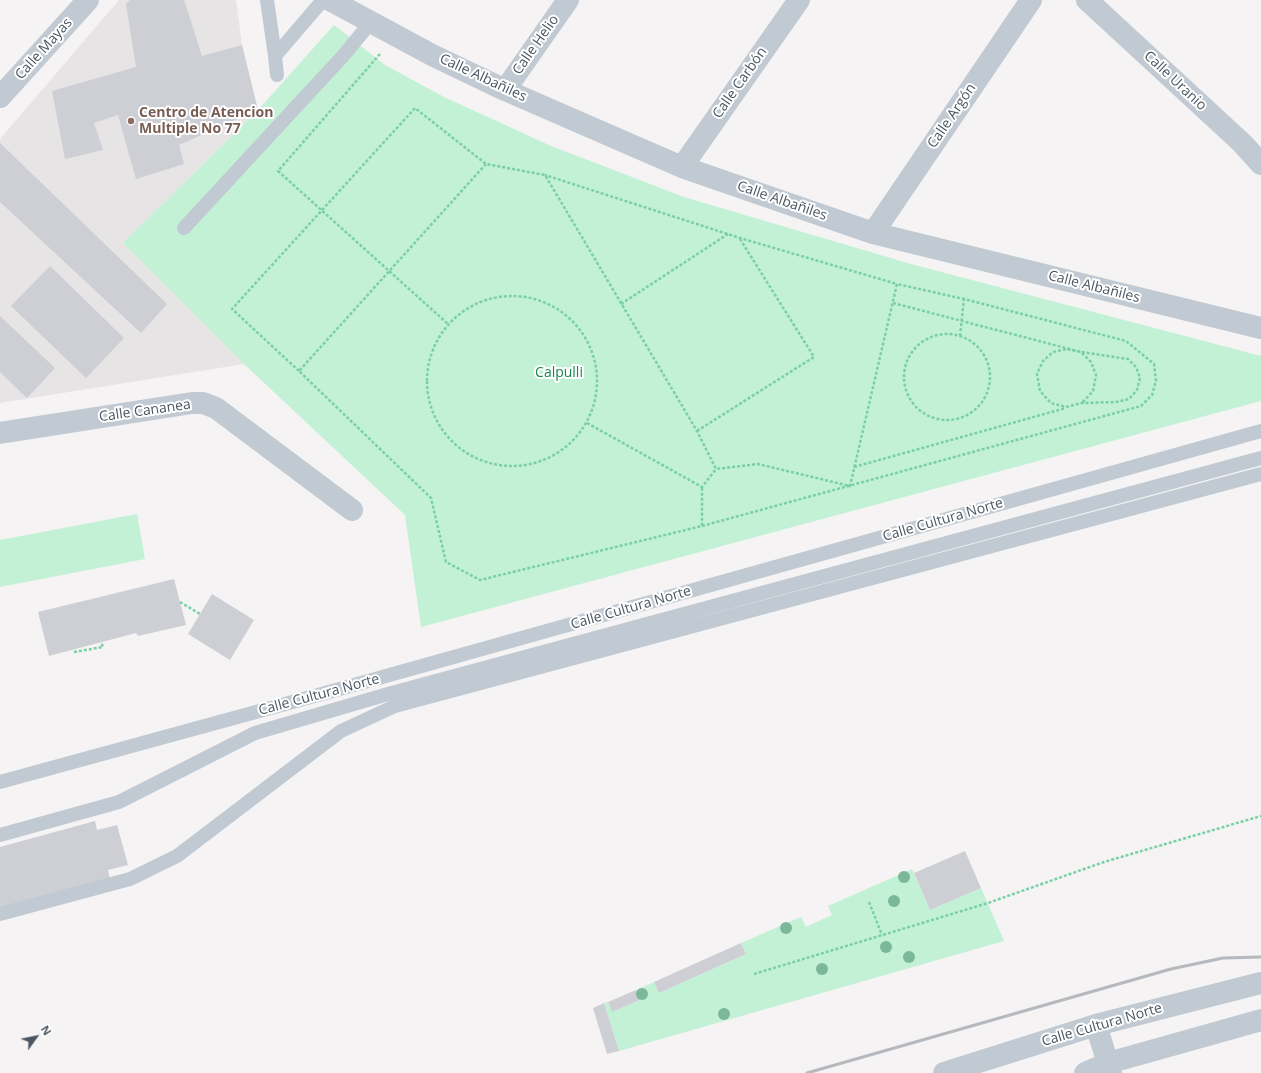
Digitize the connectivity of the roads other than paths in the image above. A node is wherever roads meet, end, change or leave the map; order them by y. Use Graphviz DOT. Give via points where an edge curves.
graph roads {
  1 [pos="88,0"];
  2 [pos="267,0"];
  3 [pos="568,0"];
  4 [pos="799,0"];
  5 [pos="1031,0"];
  6 [pos="1087,0"];
  7 [pos="333,1"];
  8 [pos="371,22"];
  9 [pos="276,56"];
  10 [pos="276,75"];
  11 [pos="505,90"];
  12 [pos="0,97"];
  13 [pos="1261,164"];
  14 [pos="682,167"];
  15 [pos="184,228"];
  16 [pos="873,233"];
  17 [pos="1261,328"];
  18 [pos="1261,431"];
  19 [pos="0,433"];
  20 [pos="1261,458"];
  21 [pos="1261,474"];
  22 [pos="352,510"];
  23 [pos="0,782"];
  24 [pos="0,834"];
  25 [pos="0,914"];
  26 [pos="1261,983"];
  27 [pos="1261,1020"];
  28 [pos="1096,1026"];
  29 [pos="1109,1068"];
  30 [pos="944,1073"];
  31 [pos="1085,1073"];
  1 -- 12 [label="street, Calle Mayas"];
  2 -- 9 [label="lane"];
  3 -- 11 [label="street, Calle Helio"];
  4 -- 14 [label="street, Calle Carbón"];
  5 -- 16 [label="street, Calle Argón"];
  6 -- 13 [label="street, Calle Uranio" via="1242,143"];
  7 -- 8 [label="street, Calle Albañiles"];
  7 -- 9 [label="lane"];
  8 -- 11 [label="street, Calle Albañiles"];
  8 -- 15 [label="lane" via="344,56"];
  9 -- 10 [label="lane"];
  11 -- 14 [label="street, Calle Albañiles"];
  14 -- 16 [label="street, Calle Albañiles"];
  16 -- 17 [label="street, Calle Albañiles"];
  18 -- 23 [label="lane, Calle Cultura Norte"];
  19 -- 22 [label="street, Calle Cananea" via="203,403 216,408"];
  20 -- 24 [label="lane" via="395,692 255,734 119,802"];
  21 -- 25 [label="lane" via="395,706 340,731 177,856 130,879"];
  26 -- 28 [label="street, Calle Cultura Norte"];
  27 -- 29 [label="street"];
  28 -- 29 [label="street"];
  28 -- 30 [label="street, Calle Cultura Norte"];
  29 -- 31 [label="street"];
}
